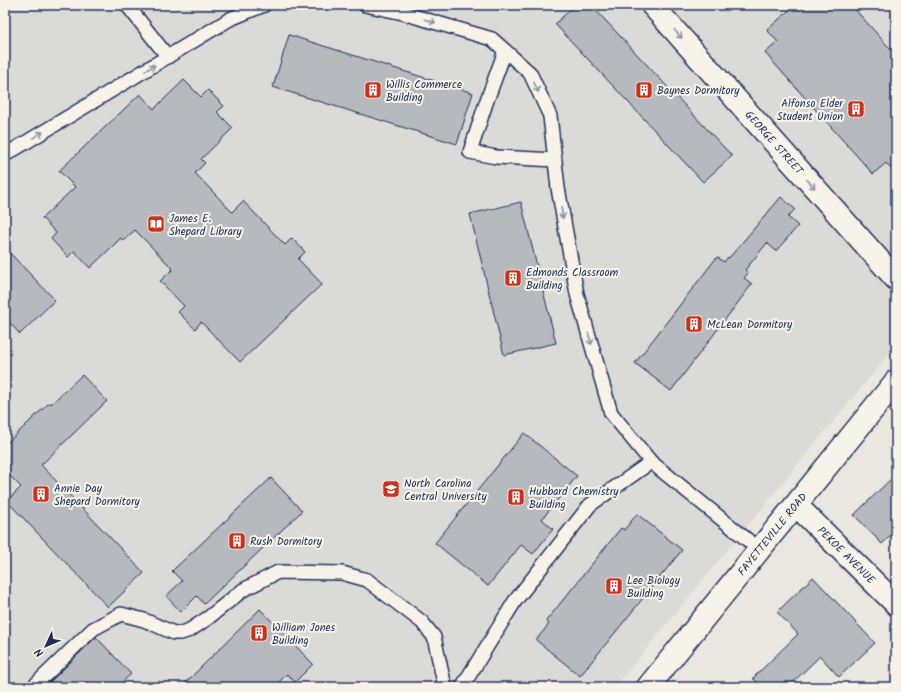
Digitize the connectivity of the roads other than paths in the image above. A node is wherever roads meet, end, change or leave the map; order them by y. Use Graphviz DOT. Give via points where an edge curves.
graph roads {
  1 [pos="127,5"];
  2 [pos="264,5"];
  3 [pos="365,5"];
  4 [pos="652,5"];
  5 [pos="506,51"];
  6 [pos="168,57"];
  7 [pos="5,155"];
  8 [pos="555,160"];
  9 [pos="894,274"];
  10 [pos="896,381"];
  11 [pos="651,462"];
  12 [pos="796,505"];
  13 [pos="760,550"];
  14 [pos="896,604"];
  15 [pos="33,687"];
  16 [pos="445,687"];
  17 [pos="462,687"];
  18 [pos="648,687"];
  1 -- 6 [label="lane"];
  2 -- 6 [label="lane" via="230,19"];
  3 -- 5 [label="lane, one-way" via="403,13 492,40"];
  4 -- 9 [label="street, GEORGE STREET, one-way"];
  5 -- 8 [label="lane, one-way" via="530,72 550,116"];
  5 -- 8 [label="lane" via="470,152 496,157"];
  7 -- 6 [label="lane, one-way"];
  8 -- 11 [label="lane, one-way" via="577,294 611,413"];
  10 -- 12 [label="street, FAYETTEVILLE ROAD"];
  11 -- 13 [label="lane"];
  11 -- 17 [label="lane" via="590,505 515,601"];
  12 -- 13 [label="street, FAYETTEVILLE ROAD"];
  12 -- 14 [label="street, PEKOE AVENUE"];
  13 -- 18 [label="street, FAYETTEVILLE ROAD"];
  15 -- 16 [label="lane" via="93,630 122,614 174,633 190,630 243,590 278,572 342,573 367,580 422,622 434,637"];
}
